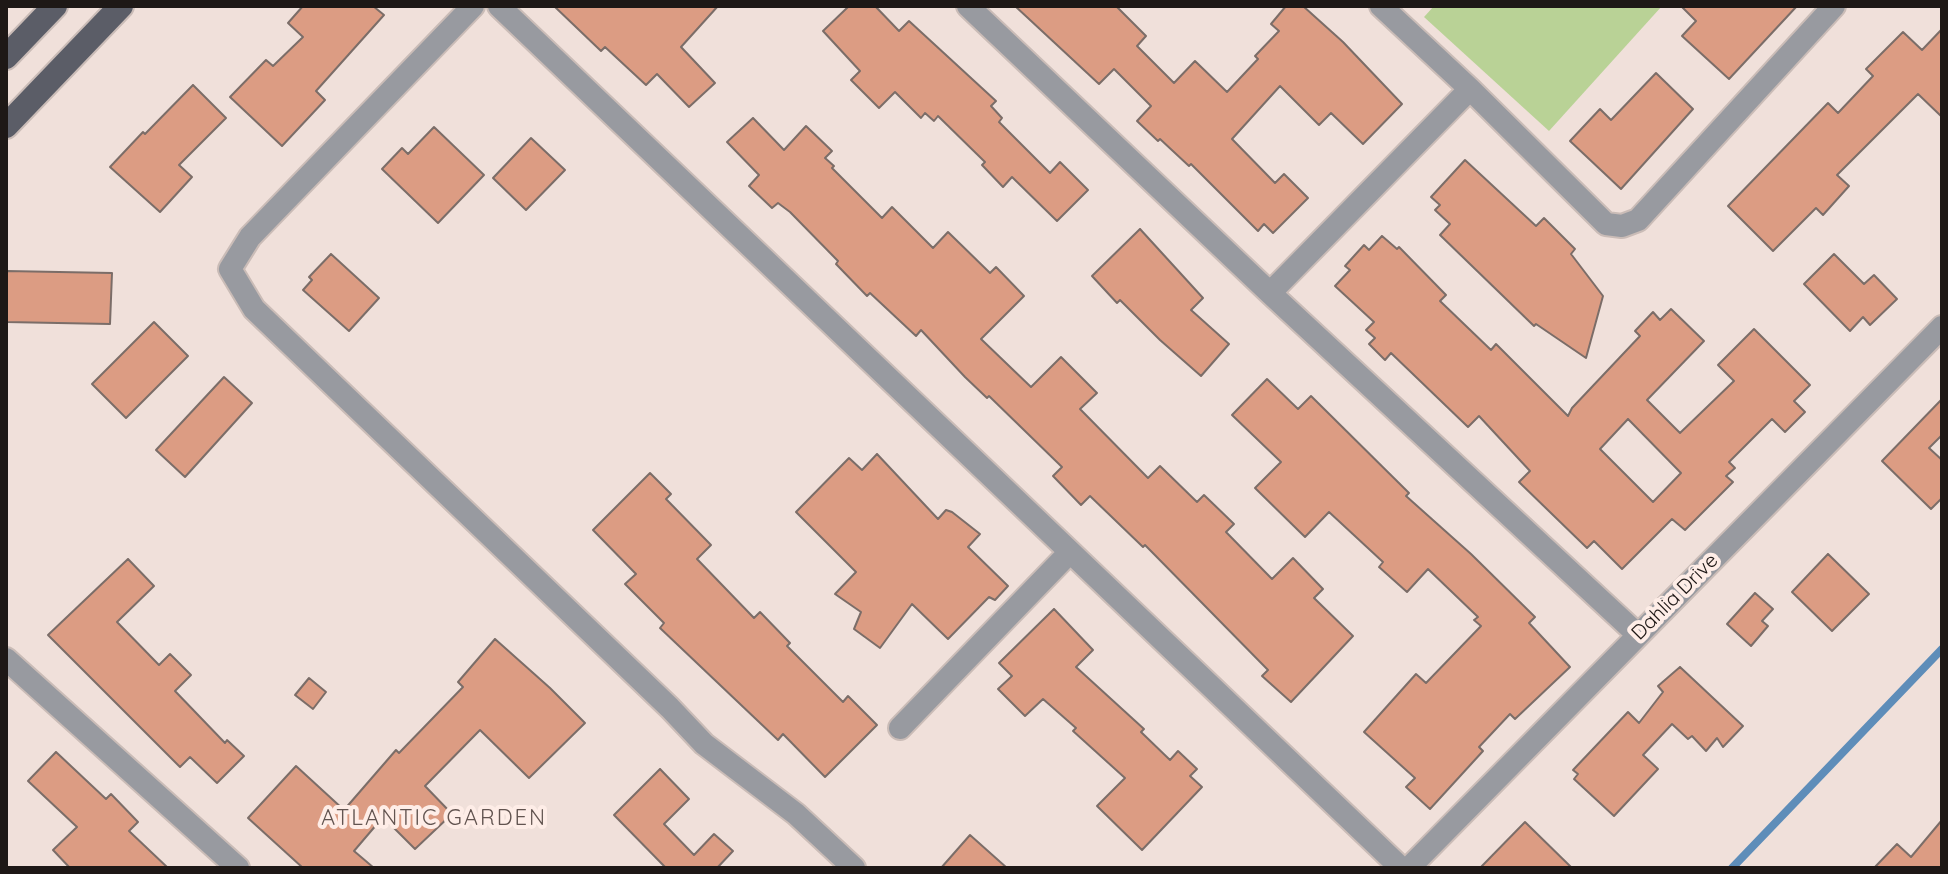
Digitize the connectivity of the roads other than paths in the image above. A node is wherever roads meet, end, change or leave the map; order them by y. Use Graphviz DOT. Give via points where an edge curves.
graph roads {
  1 [pos="55,6"];
  2 [pos="121,6"];
  3 [pos="473,6"];
  4 [pos="499,6"];
  5 [pos="968,6"];
  6 [pos="1381,6"];
  7 [pos="1834,6"];
  8 [pos="6,57"];
  9 [pos="1470,89"];
  10 [pos="6,126"];
  11 [pos="1270,293"];
  12 [pos="1942,327"];
  13 [pos="1070,552"];
  14 [pos="1637,634"];
  15 [pos="6,659"];
  16 [pos="900,728"];
  17 [pos="238,868"];
  18 [pos="854,868"];
  19 [pos="1401,868"];
  20 [pos="1409,868"];
  1 -- 8 [label="main road"];
  2 -- 10 [label="main road"];
  3 -- 18 [label="street" via="250,237 230,269 254,309 704,744 796,814"];
  4 -- 13 [label="street"];
  5 -- 11 [label="street"];
  6 -- 9 [label="street"];
  7 -- 9 [label="street" via="1638,220 1622,226 1606,224"];
  9 -- 11 [label="street"];
  11 -- 14 [label="street"];
  12 -- 14 [label="street, Dahlia Drive"];
  13 -- 16 [label="street"];
  13 -- 19 [label="street"];
  14 -- 20 [label="street, Dahlia Drive"];
  15 -- 17 [label="street"];
}
